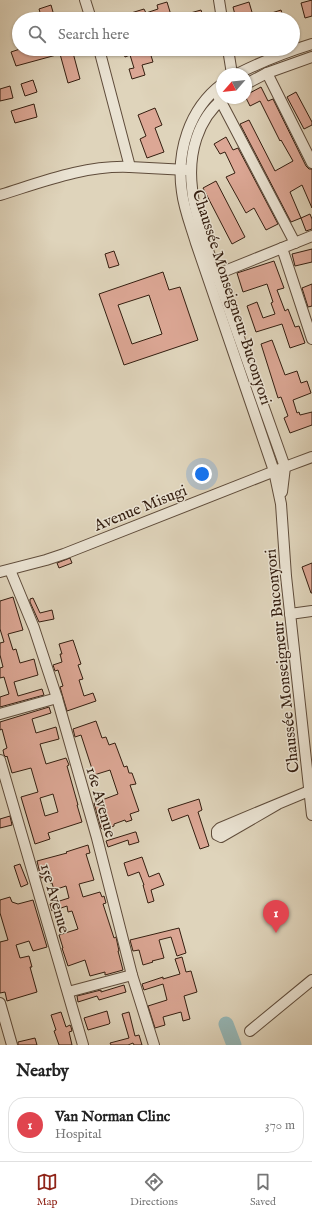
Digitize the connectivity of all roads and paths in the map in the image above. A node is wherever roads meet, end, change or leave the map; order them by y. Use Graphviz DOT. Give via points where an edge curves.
graph roads {
  1 [pos="85,0"];
  2 [pos="219,0"];
  3 [pos="89,12"];
  4 [pos="221,12"];
  5 [pos="312,44"];
  6 [pos="300,48"];
  7 [pos="101,56"];
  8 [pos="229,56"];
  9 [pos="276,56"];
  10 [pos="312,57"];
  11 [pos="231,68"];
  12 [pos="248,68"];
  13 [pos="267,74"];
  14 [pos="252,81"];
  15 [pos="216,90"];
  16 [pos="217,104"];
  17 [pos="225,104"];
  18 [pos="312,163"];
  19 [pos="130,167"];
  20 [pos="180,170"];
  21 [pos="191,171"];
  22 [pos="0,195"];
  23 [pos="312,236"];
  24 [pos="295,243"];
  25 [pos="282,248"];
  26 [pos="212,276"];
  27 [pos="312,339"];
  28 [pos="312,457"];
  29 [pos="285,467"];
  30 [pos="274,471"];
  31 [pos="281,504"];
  32 [pos="13,569"];
  33 [pos="0,572"];
  34 [pos="312,611"];
  35 [pos="290,614"];
  36 [pos="57,698"];
  37 [pos="0,714"];
  38 [pos="0,760"];
  39 [pos="309,791"];
  40 [pos="278,804"];
  41 [pos="312,815"];
  42 [pos="132,975"];
  43 [pos="312,980"];
  44 [pos="68,992"];
  45 [pos="0,1004"];
  46 [pos="250,1031"];
  47 [pos="12,1045"];
  48 [pos="83,1045"];
  49 [pos="154,1045"];
  1 -- 3 [label="street"];
  2 -- 4 [label="street"];
  5 -- 6 [label="street"];
  7 -- 19 [label="street"];
  8 -- 11 [label="street"];
  9 -- 12 [label="street"];
  10 -- 13 [label="street"];
  13 -- 14 [label="street"];
  13 -- 18 [label="street"];
  15 -- 20 [label="street, Chaussée Monseigneur Buconyori" via="202,104 192,120"];
  16 -- 21 [label="street, Chaussée Monseigneur Buconyori" via="200,129 192,156"];
  17 -- 24 [label="street"];
  19 -- 20 [label="street"];
  19 -- 22 [label="street" via="112,166 76,172"];
  20 -- 21 [label="street"];
  20 -- 26 [label="street, Chaussée Monseigneur Buconyori" via="188,216"];
  21 -- 26 [label="street, Chaussée Monseigneur Buconyori" via="197,214"];
  23 -- 24 [label="street"];
  24 -- 25 [label="street"];
  25 -- 26 [label="street"];
  25 -- 27 [label="street"];
  26 -- 29 [label="street, Chaussée Monseigneur Buconyori"];
  26 -- 30 [label="street, Chaussée Monseigneur Buconyori"];
  28 -- 29 [label="street, Avenue Misugi"];
  29 -- 30 [label="street, Avenue Misugi"];
  29 -- 31 [label="street, Chaussée Monseigneur Buconyori"];
  30 -- 31 [label="street, Chaussée Monseigneur Buconyori"];
  30 -- 32 [label="street, Avenue Misugi" via="46,560"];
  31 -- 35 [label="street, Chaussée Monseigneur Buconyori"];
  32 -- 33 [label="street, Avenue Misugi"];
  32 -- 36 [label="street, 16e Avenue"];
  34 -- 35 [label="street"];
  35 -- 39 [label="street, Chaussée Monseigneur Buconyori"];
  36 -- 37 [label="street"];
  36 -- 42 [label="street, 16e Avenue" via="97,838"];
  38 -- 44 [label="street, 15e Avenue"];
  39 -- 40 [label="street"];
  39 -- 41 [label="street, Chaussée Monseigneur Buconyori"];
  40 -- 40 [label="street" via="220,828 217,835 222,837"];
  42 -- 44 [label="street"];
  42 -- 49 [label="street, 16e Avenue"];
  43 -- 46 [label="street"];
  44 -- 48 [label="street, 15e Avenue"];
  45 -- 47 [label="street"];
}
